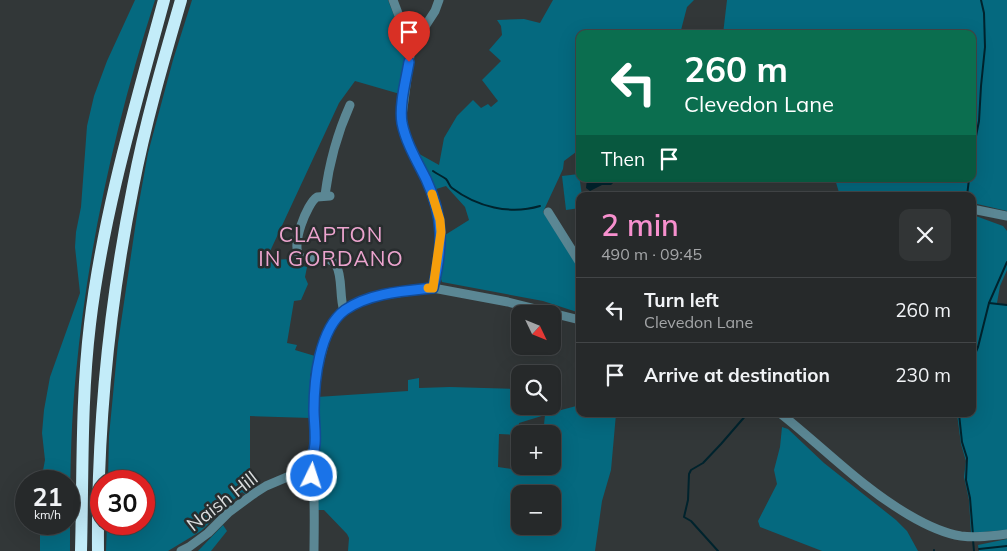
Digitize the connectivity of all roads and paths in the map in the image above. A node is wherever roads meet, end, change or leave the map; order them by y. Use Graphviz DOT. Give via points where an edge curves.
graph roads {
  1 [pos="164,0"];
  2 [pos="181,0"];
  3 [pos="393,0"];
  4 [pos="439,0"];
  5 [pos="411,48"];
  6 [pos="350,105"];
  7 [pos="976,210"];
  8 [pos="548,212"];
  9 [pos="1007,216"];
  10 [pos="576,257"];
  11 [pos="433,288"];
  12 [pos="344,311"];
  13 [pos="576,319"];
  14 [pos="784,417"];
  15 [pos="309,463"];
  16 [pos="1007,534"];
  17 [pos="81,551"];
  18 [pos="98,551"];
  19 [pos="181,551"];
  20 [pos="314,551"];
  1 -- 17 [label="highway" via="116,184 90,323 83,409"];
  2 -- 18 [label="highway" via="142,144 120,259 104,386"];
  3 -- 5 [label="street"];
  4 -- 5 [label="street"];
  5 -- 11 [label="street" via="402,122 440,220"];
  6 -- 12 [label="street" via="330,165 328,196 317,197 310,203 298,236 297,251 302,257 326,259 336,265"];
  7 -- 9 [label="street"];
  8 -- 10 [label="street"];
  11 -- 12 [label="street" via="377,296"];
  11 -- 13 [label="street"];
  12 -- 15 [label="street" via="330,329 318,368 314,393 314,452"];
  14 -- 16 [label="street" via="886,501 932,528 960,536"];
  15 -- 19 [label="street, Naish Hill" via="299,472 255,493"];
  15 -- 20 [label="street" via="312,466"];
}
